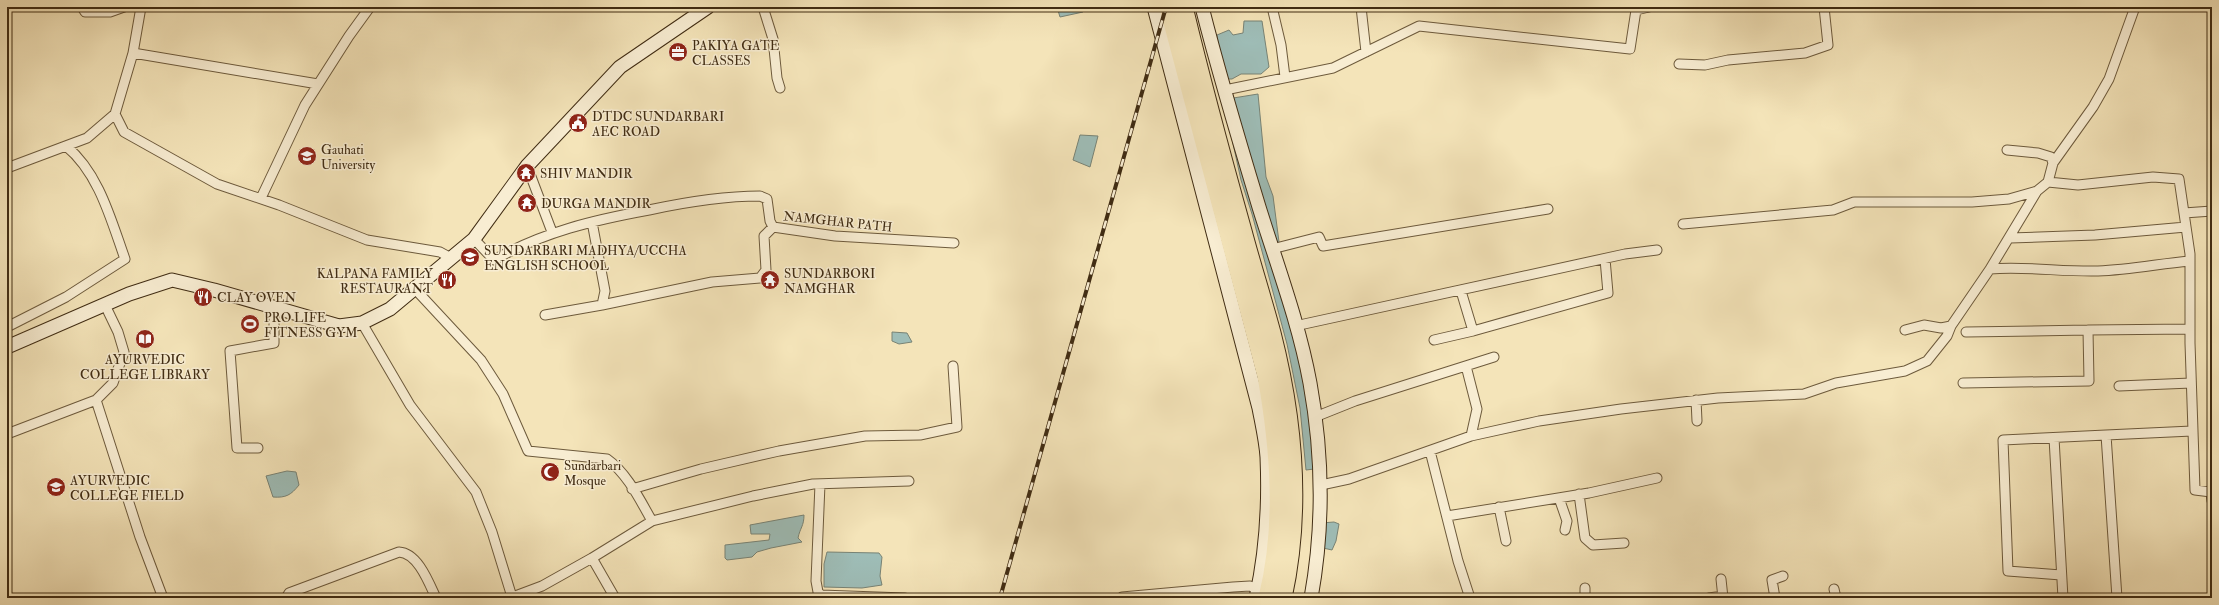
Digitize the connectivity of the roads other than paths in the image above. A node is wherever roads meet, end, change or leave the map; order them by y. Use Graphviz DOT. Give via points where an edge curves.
graph roads {
  1 [pos="82,7"];
  2 [pos="124,7"];
  3 [pos="141,7"];
  4 [pos="370,7"];
  5 [pos="708,7"];
  6 [pos="763,7"];
  7 [pos="1154,7"];
  8 [pos="1168,7"];
  9 [pos="1184,7"];
  10 [pos="1202,7"];
  11 [pos="1272,7"];
  12 [pos="1361,7"];
  13 [pos="1649,7"];
  14 [pos="1824,7"];
  15 [pos="2135,7"];
  16 [pos="1636,8"];
  17 [pos="1366,52"];
  18 [pos="133,53"];
  19 [pos="1679,64"];
  20 [pos="1286,76"];
  21 [pos="318,84"];
  22 [pos="780,88"];
  23 [pos="1226,90"];
  24 [pos="115,114"];
  25 [pos="66,146"];
  26 [pos="2007,150"];
  27 [pos="2053,163"];
  28 [pos="527,166"];
  29 [pos="7,168"];
  30 [pos="2048,182"];
  31 [pos="2036,191"];
  32 [pos="261,198"];
  33 [pos="1548,209"];
  34 [pos="2212,211"];
  35 [pos="2184,213"];
  36 [pos="592,222"];
  37 [pos="1683,224"];
  38 [pos="773,227"];
  39 [pos="2186,227"];
  40 [pos="552,232"];
  41 [pos="474,238"];
  42 [pos="2010,238"];
  43 [pos="954,242"];
  44 [pos="1272,249"];
  45 [pos="1657,250"];
  46 [pos="451,258"];
  47 [pos="1605,258"];
  48 [pos="2189,261"];
  49 [pos="1990,269"];
  50 [pos="415,289"];
  51 [pos="1461,291"];
  52 [pos="105,305"];
  53 [pos="602,305"];
  54 [pos="274,308"];
  55 [pos="545,315"];
  56 [pos="362,323"];
  57 [pos="1295,326"];
  58 [pos="1951,326"];
  59 [pos="7,327"];
  60 [pos="2190,329"];
  61 [pos="1905,330"];
  62 [pos="2088,330"];
  63 [pos="1473,331"];
  64 [pos="1966,332"];
  65 [pos="1434,340"];
  66 [pos="7,347"];
  67 [pos="1494,357"];
  68 [pos="953,366"];
  69 [pos="1466,366"];
  70 [pos="1963,383"];
  71 [pos="2191,383"];
  72 [pos="2119,386"];
  73 [pos="96,400"];
  74 [pos="1696,400"];
  75 [pos="1315,417"];
  76 [pos="1697,421"];
  77 [pos="2192,431"];
  78 [pos="7,434"];
  79 [pos="2106,435"];
  80 [pos="1471,436"];
  81 [pos="2054,438"];
  82 [pos="258,448"];
  83 [pos="1430,451"];
  84 [pos="1657,478"];
  85 [pos="909,481"];
  86 [pos="820,484"];
  87 [pos="1321,485"];
  88 [pos="632,489"];
  89 [pos="1579,494"];
  90 [pos="1559,498"];
  91 [pos="2212,500"];
  92 [pos="1499,508"];
  93 [pos="1447,516"];
  94 [pos="652,521"];
  95 [pos="1565,530"];
  96 [pos="1506,541"];
  97 [pos="1624,543"];
  98 [pos="592,558"];
  99 [pos="2061,575"];
  100 [pos="1783,576"];
  101 [pos="1721,579"];
  102 [pos="1585,588"];
  103 [pos="1260,595"];
  104 [pos="1122,597"];
  105 [pos="1723,597"];
  106 [pos="163,598"];
  107 [pos="286,598"];
  108 [pos="436,598"];
  109 [pos="511,598"];
  110 [pos="616,598"];
  111 [pos="905,598"];
  112 [pos="1283,598"];
  113 [pos="1311,598"];
  114 [pos="1470,598"];
  115 [pos="1585,598"];
  116 [pos="1709,598"];
  117 [pos="1775,598"];
  118 [pos="2063,598"];
  119 [pos="2117,598"];
  1 -- 2 [label="street" via="85,12 110,12"];
  3 -- 18 [label="street"];
  4 -- 21 [label="street"];
  5 -- 28 [label="street" via="620,67"];
  6 -- 22 [label="street" via="773,39"];
  7 -- 103 [label="street" via="1259,408 1267,457 1267,515"];
  8 -- 103 [label="highway" via="1272,407 1279,502 1274,556"];
  9 -- 112 [label="highway" via="1231,190 1272,332 1282,379 1291,434 1293,490 1290,556"];
  10 -- 23 [label="street"];
  11 -- 20 [label="street"];
  12 -- 17 [label="street"];
  13 -- 16 [label="street"];
  14 -- 19 [label="street" via="1828,45 1805,53 1728,60 1705,65"];
  15 -- 27 [label="street" via="2109,79 2093,107"];
  16 -- 17 [label="street" via="1630,49 1419,26"];
  17 -- 20 [label="street" via="1333,68"];
  18 -- 21 [label="street"];
  18 -- 24 [label="street"];
  20 -- 23 [label="street"];
  21 -- 32 [label="street" via="304,105"];
  23 -- 44 [label="street"];
  24 -- 25 [label="street" via="87,138"];
  24 -- 32 [label="street" via="124,132 217,184"];
  25 -- 29 [label="street"];
  25 -- 59 [label="street" via="80,157 103,198 125,259 66,297"];
  26 -- 27 [label="street" via="2038,153 2051,157"];
  27 -- 30 [label="street"];
  28 -- 40 [label="street"];
  28 -- 41 [label="street"];
  30 -- 31 [label="street"];
  30 -- 35 [label="street" via="2078,185 2153,177 2179,179"];
  31 -- 37 [label="street" via="2009,199 1972,202 1854,202 1833,210"];
  31 -- 42 [label="street"];
  32 -- 46 [label="street" via="367,240 440,252"];
  33 -- 44 [label="street" via="1323,246 1319,237"];
  34 -- 35 [label="street"];
  35 -- 39 [label="street"];
  36 -- 38 [label="street, NAMGHAR PATH" via="707,198 760,196 767,199"];
  36 -- 40 [label="street, NAMGHAR PATH"];
  36 -- 53 [label="street" via="605,291"];
  38 -- 43 [label="street, NAMGHAR PATH" via="835,236"];
  38 -- 53 [label="street" via="764,236 766,270 760,278 712,282"];
  39 -- 42 [label="street" via="2095,235"];
  39 -- 48 [label="street"];
  40 -- 41 [label="street, NAMGHAR PATH" via="494,260"];
  41 -- 46 [label="street"];
  42 -- 49 [label="street"];
  44 -- 57 [label="street"];
  45 -- 47 [label="street"];
  46 -- 50 [label="street"];
  47 -- 51 [label="street"];
  47 -- 63 [label="street" via="1608,292"];
  48 -- 49 [label="street" via="2139,269 2096,271"];
  48 -- 60 [label="street"];
  49 -- 58 [label="street"];
  50 -- 56 [label="street" via="390,309"];
  50 -- 88 [label="street" via="481,360 503,394 528,451 607,459 616,466"];
  51 -- 57 [label="street"];
  51 -- 63 [label="street"];
  52 -- 54 [label="street" via="172,280"];
  52 -- 66 [label="street"];
  52 -- 73 [label="street" via="124,352 113,383"];
  53 -- 55 [label="street"];
  54 -- 56 [label="street" via="340,326"];
  54 -- 82 [label="street" via="274,343 230,351 237,448"];
  56 -- 109 [label="street" via="410,405 476,492 492,532"];
  57 -- 75 [label="street" via="1310,382"];
  58 -- 61 [label="street" via="1942,328 1924,325"];
  58 -- 74 [label="street" via="1947,336 1927,361 1905,371 1836,383 1804,394"];
  60 -- 62 [label="street"];
  60 -- 71 [label="street"];
  62 -- 64 [label="street"];
  62 -- 70 [label="street" via="2089,381"];
  63 -- 65 [label="street"];
  67 -- 69 [label="street"];
  68 -- 88 [label="street" via="956,426 920,435 865,436 780,451 701,469"];
  69 -- 75 [label="street" via="1362,399"];
  69 -- 80 [label="street" via="1477,409"];
  71 -- 72 [label="street"];
  71 -- 77 [label="street"];
  73 -- 78 [label="street"];
  73 -- 106 [label="street" via="140,537"];
  74 -- 76 [label="street"];
  74 -- 80 [label="street" via="1621,408 1539,421"];
  75 -- 87 [label="street"];
  77 -- 79 [label="street"];
  77 -- 91 [label="street" via="2195,490 2211,492"];
  79 -- 81 [label="street"];
  79 -- 119 [label="street"];
  80 -- 83 [label="street"];
  81 -- 99 [label="street"];
  81 -- 99 [label="street" via="2003,440 2005,521 2008,571"];
  83 -- 87 [label="street" via="1349,479"];
  83 -- 93 [label="street"];
  84 -- 89 [label="street"];
  85 -- 86 [label="street"];
  86 -- 94 [label="street" via="754,496"];
  86 -- 111 [label="street" via="816,581 818,592 821,595"];
  87 -- 113 [label="street" via="1317,562"];
  88 -- 94 [label="street"];
  89 -- 90 [label="street"];
  89 -- 97 [label="street" via="1585,538 1593,545"];
  90 -- 92 [label="street"];
  90 -- 95 [label="street" via="1567,521"];
  92 -- 93 [label="street"];
  92 -- 96 [label="street"];
  93 -- 114 [label="street"];
  94 -- 98 [label="street"];
  98 -- 109 [label="street" via="542,586"];
  98 -- 110 [label="street"];
  99 -- 118 [label="street"];
  100 -- 117 [label="street" via="1772,580"];
  101 -- 105 [label="street"];
  102 -- 115 [label="street"];
  103 -- 104 [label="street" via="1250,586"];
  105 -- 116 [label="street"];
  107 -- 108 [label="street" via="289,593 399,552 411,556"];
}
